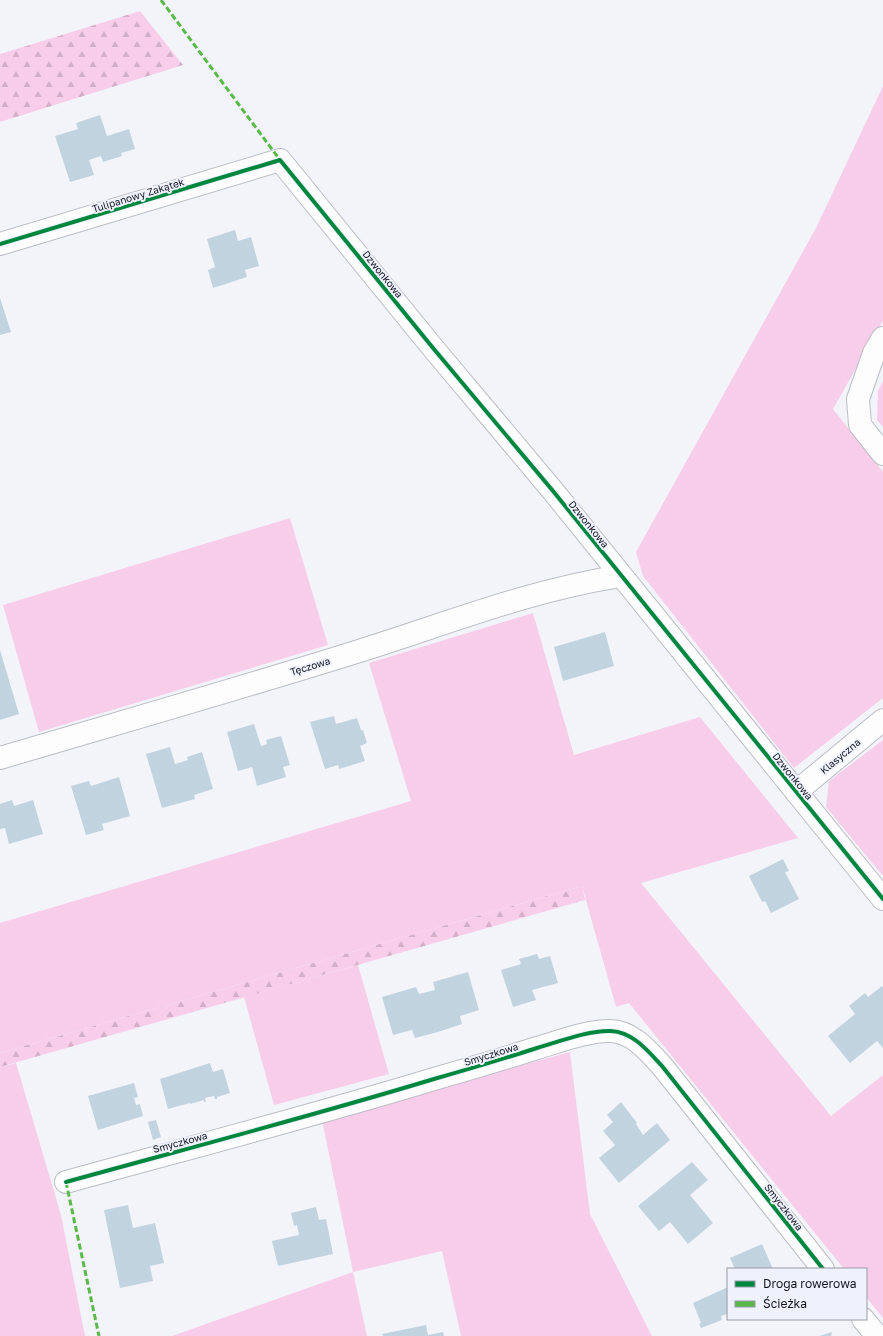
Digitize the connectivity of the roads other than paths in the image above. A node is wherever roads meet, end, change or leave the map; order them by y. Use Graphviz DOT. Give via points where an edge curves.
graph roads {
  1 [pos="280,160"];
  2 [pos="0,244"];
  3 [pos="883,338"];
  4 [pos="883,454"];
  5 [pos="621,576"];
  6 [pos="883,720"];
  7 [pos="0,758"];
  8 [pos="796,792"];
  9 [pos="883,899"];
  10 [pos="66,1182"];
  11 [pos="822,1268"];
  12 [pos="864,1320"];
  13 [pos="877,1336"];
  1 -- 2 [label="street, Tulipanowy Zakątek"];
  1 -- 5 [label="street, Dzwonkowa"];
  3 -- 4 [label="street" via="874,353 858,399 860,425"];
  5 -- 7 [label="street, Tęczowa" via="560,588 463,616 349,654"];
  5 -- 8 [label="street, Dzwonkowa"];
  6 -- 8 [label="street, Klasyczna"];
  8 -- 9 [label="street, Dzwonkowa"];
  10 -- 11 [label="street, Smyczkowa" via="374,1097 551,1044 599,1031 613,1031 634,1039 662,1066"];
  12 -- 13 [label="street"];
}
